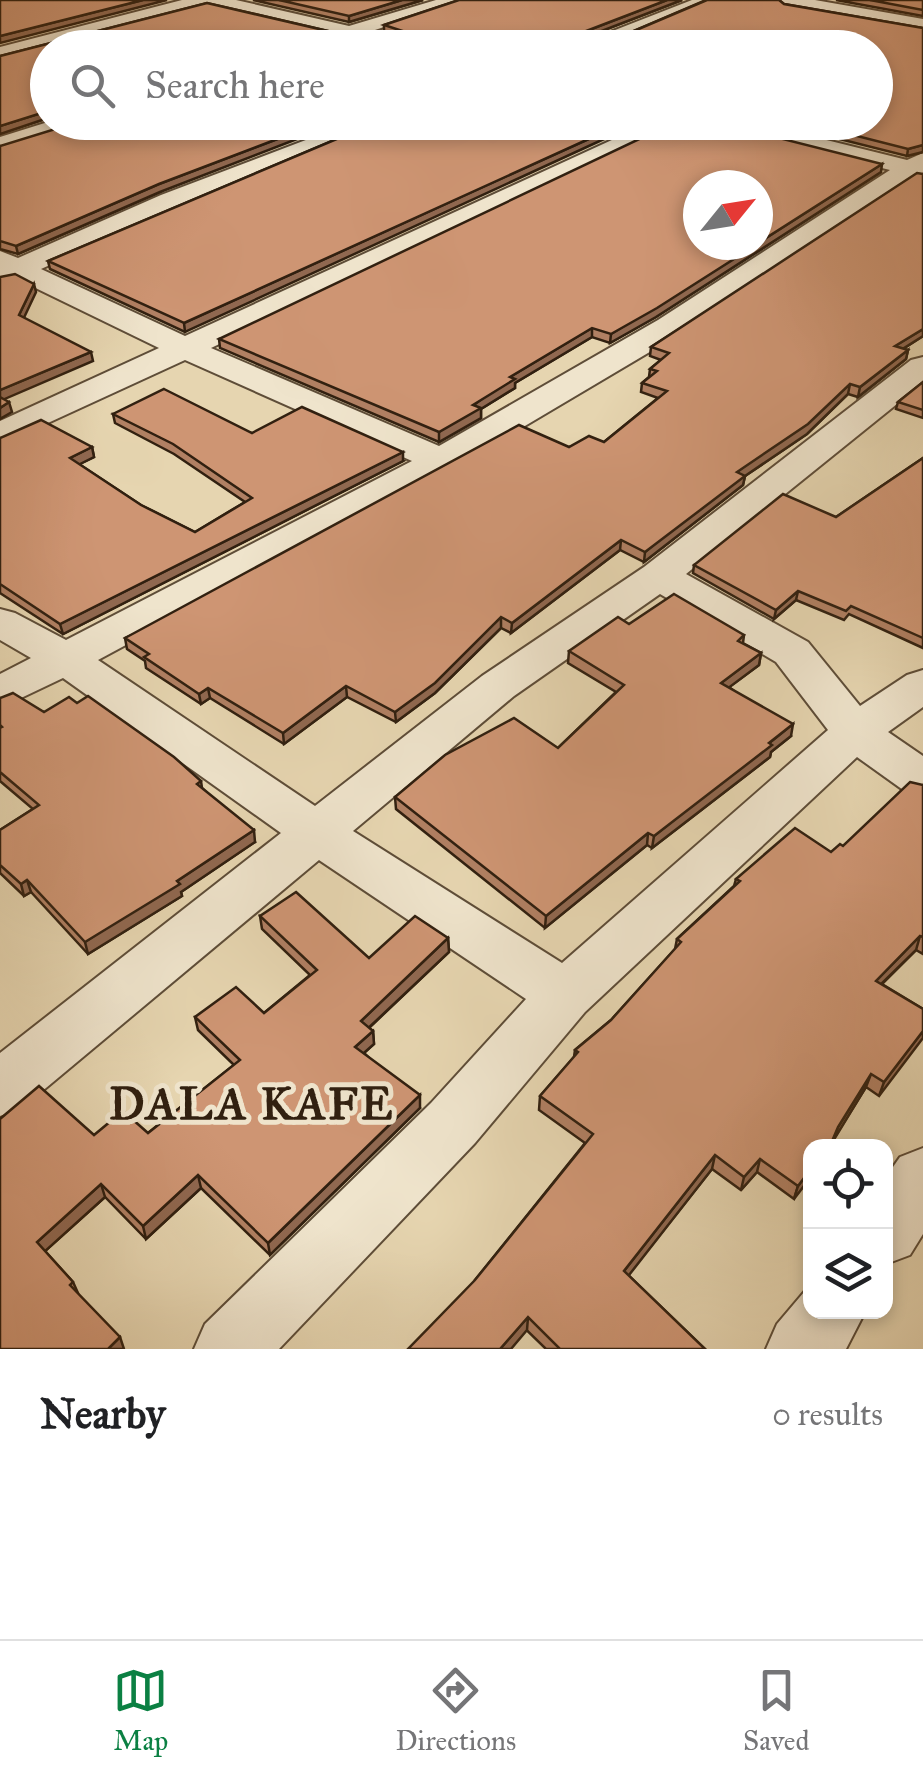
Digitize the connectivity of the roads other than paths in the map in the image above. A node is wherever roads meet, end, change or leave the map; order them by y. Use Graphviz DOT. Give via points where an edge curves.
graph roads {
  1 [pos="204,0"];
  2 [pos="212,0"];
  3 [pos="456,0"];
  4 [pos="709,0"];
  5 [pos="784,0"];
  6 [pos="923,7"];
  7 [pos="898,20"];
  8 [pos="923,25"];
  9 [pos="91,30"];
  10 [pos="349,30"];
  11 [pos="357,30"];
  12 [pos="628,30"];
  13 [pos="879,30"];
  14 [pos="30,46"];
  15 [pos="0,54"];
  16 [pos="30,135"];
  17 [pos="329,140"];
  18 [pos="632,140"];
  19 [pos="803,140"];
  20 [pos="0,145"];
  21 [pos="919,166"];
  22 [pos="7,268"];
  23 [pos="185,348"];
  24 [pos="923,367"];
  25 [pos="0,434"];
  26 [pos="441,460"];
  27 [pos="660,576"];
  28 [pos="0,622"];
  29 [pos="65,658"];
  30 [pos="923,686"];
  31 [pos="0,694"];
  32 [pos="855,732"];
  33 [pos="923,780"];
  34 [pos="317,833"];
  35 [pos="565,996"];
  36 [pos="0,1089"];
  37 [pos="923,1178"];
  38 [pos="888,1229"];
  39 [pos="230,1349"];
  1 -- 9 [label="street"];
  2 -- 10 [label="street"];
  3 -- 11 [label="street"];
  4 -- 12 [label="street"];
  5 -- 7 [label="street"];
  6 -- 7 [label="street"];
  7 -- 8 [label="street"];
  7 -- 13 [label="street"];
  14 -- 15 [label="street"];
  16 -- 20 [label="street"];
  17 -- 22 [label="street"];
  18 -- 23 [label="street"];
  19 -- 21 [label="street"];
  21 -- 26 [label="street" via="668,328"];
  22 -- 23 [label="street"];
  23 -- 25 [label="street"];
  23 -- 26 [label="street"];
  24 -- 27 [label="street"];
  26 -- 29 [label="street"];
  27 -- 32 [label="street" via="792,652"];
  27 -- 34 [label="street" via="498,686"];
  28 -- 29 [label="street"];
  29 -- 31 [label="street"];
  29 -- 34 [label="street"];
  30 -- 32 [label="street"];
  32 -- 33 [label="street"];
  32 -- 35 [label="street"];
  34 -- 35 [label="street"];
  34 -- 36 [label="street"];
  35 -- 39 [label="street" via="453,1123"];
  37 -- 38 [label="street"];
}
